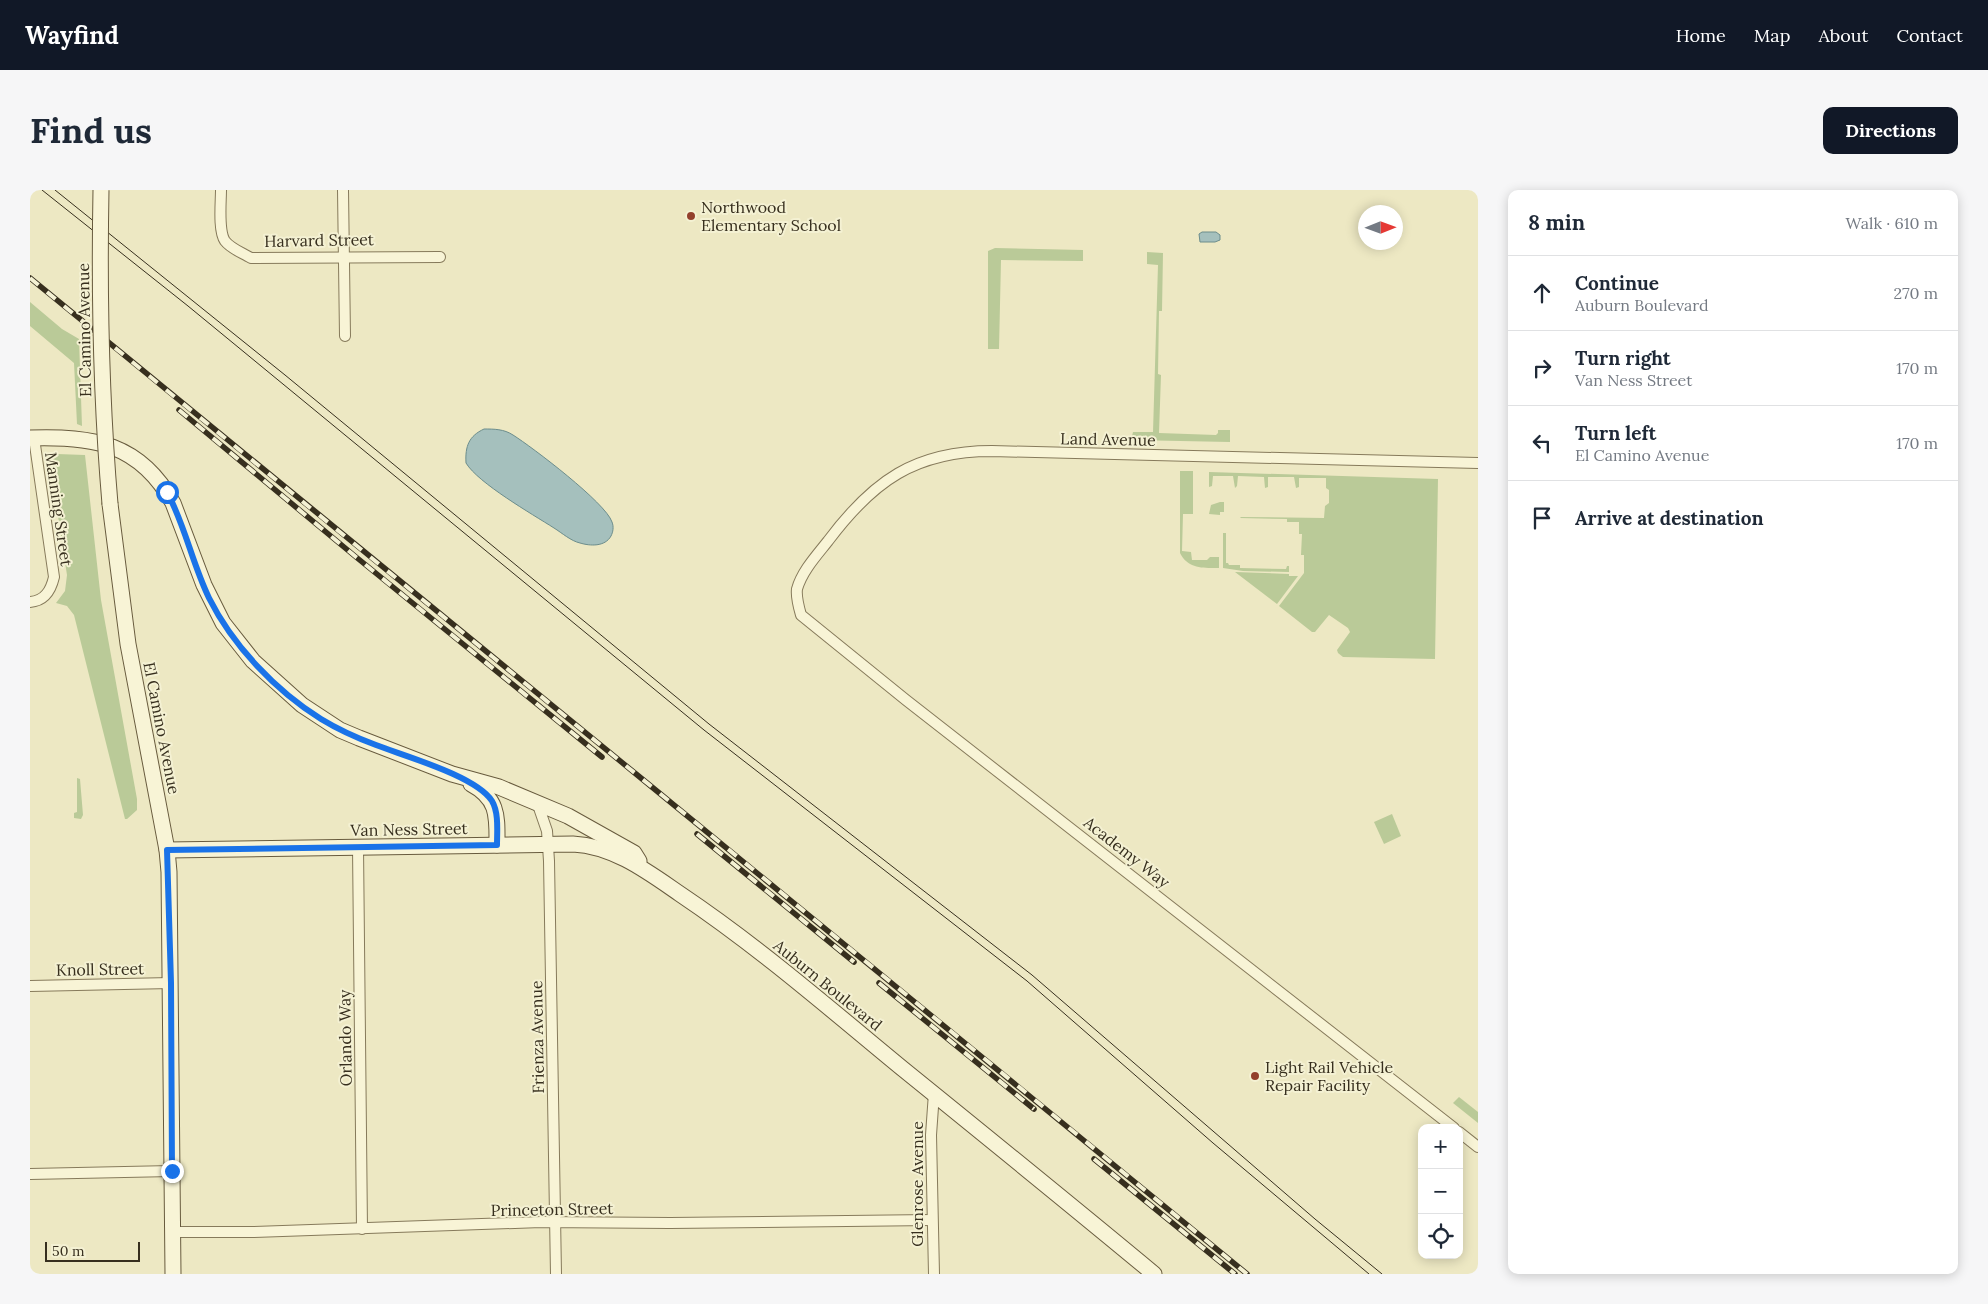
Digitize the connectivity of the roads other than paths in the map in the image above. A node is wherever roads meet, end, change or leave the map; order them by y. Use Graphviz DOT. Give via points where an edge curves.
graph roads {
  1 [pos="101,190"];
  2 [pos="221,190"];
  3 [pos="343,190"];
  4 [pos="344,257"];
  5 [pos="440,257"];
  6 [pos="345,336"];
  7 [pos="32,438"];
  8 [pos="1478,463"];
  9 [pos="797,590"];
  10 [pos="30,602"];
  11 [pos="452,774"];
  12 [pos="536,801"];
  13 [pos="548,844"];
  14 [pos="497,845"];
  15 [pos="358,847"];
  16 [pos="167,850"];
  17 [pos="644,871"];
  18 [pos="171,983"];
  19 [pos="30,986"];
  20 [pos="934,1093"];
  21 [pos="1449,1124"];
  22 [pos="1463,1135"];
  23 [pos="1478,1147"];
  24 [pos="172,1171"];
  25 [pos="30,1174"];
  26 [pos="932,1220"];
  27 [pos="555,1223"];
  28 [pos="362,1229"];
  29 [pos="173,1232"];
  30 [pos="173,1274"];
  31 [pos="556,1274"];
  32 [pos="934,1274"];
  33 [pos="1154,1274"];
  1 -- 16 [label="street, El Camino Avenue, bridge" via="100,326 110,504 131,660"];
  2 -- 4 [label="street, Harvard Street" via="221,232 231,246 251,258"];
  3 -- 4 [label="street"];
  4 -- 5 [label="street, Harvard Street"];
  4 -- 6 [label="street"];
  7 -- 10 [label="street, Manning Street" via="54,577 48,593"];
  7 -- 11 [label="street, Auburn Boulevard" via="99,442 129,455 159,481 173,503 216,611 239,644 269,677 302,705 340,730"];
  8 -- 9 [label="street, Land Avenue" via="960,452 914,466 868,495 808,567"];
  9 -- 21 [label="street, Academy Way" via="800,615"];
  11 -- 12 [label="street, Auburn Boulevard"];
  11 -- 14 [label="street, Auburn Boulevard" via="481,789 491,799 496,811"];
  12 -- 13 [label="street, Frienza Avenue" via="545,820"];
  12 -- 17 [label="street, Auburn Boulevard" via="587,825 634,853"];
  13 -- 14 [label="street, Van Ness Street"];
  13 -- 17 [label="street, Van Ness Street" via="594,846"];
  13 -- 27 [label="street, Frienza Avenue"];
  14 -- 15 [label="street, Van Ness Street"];
  15 -- 16 [label="street, Van Ness Street"];
  15 -- 28 [label="street, Orlando Way"];
  16 -- 18 [label="street, El Camino Avenue"];
  17 -- 20 [label="street, Auburn Boulevard" via="764,955"];
  18 -- 19 [label="street, Knoll Street"];
  18 -- 24 [label="street, El Camino Avenue"];
  20 -- 26 [label="street, Glenrose Avenue"];
  20 -- 33 [label="street, Auburn Boulevard"];
  22 -- 23 [label="street"];
  24 -- 25 [label="street"];
  24 -- 29 [label="street, El Camino Avenue"];
  26 -- 27 [label="street, Princeton Street"];
  26 -- 32 [label="street, Glenrose Avenue"];
  27 -- 28 [label="street, Princeton Street"];
  27 -- 31 [label="street, Frienza Avenue"];
  28 -- 29 [label="street, Princeton Street"];
  29 -- 30 [label="street, El Camino Avenue"];
}
